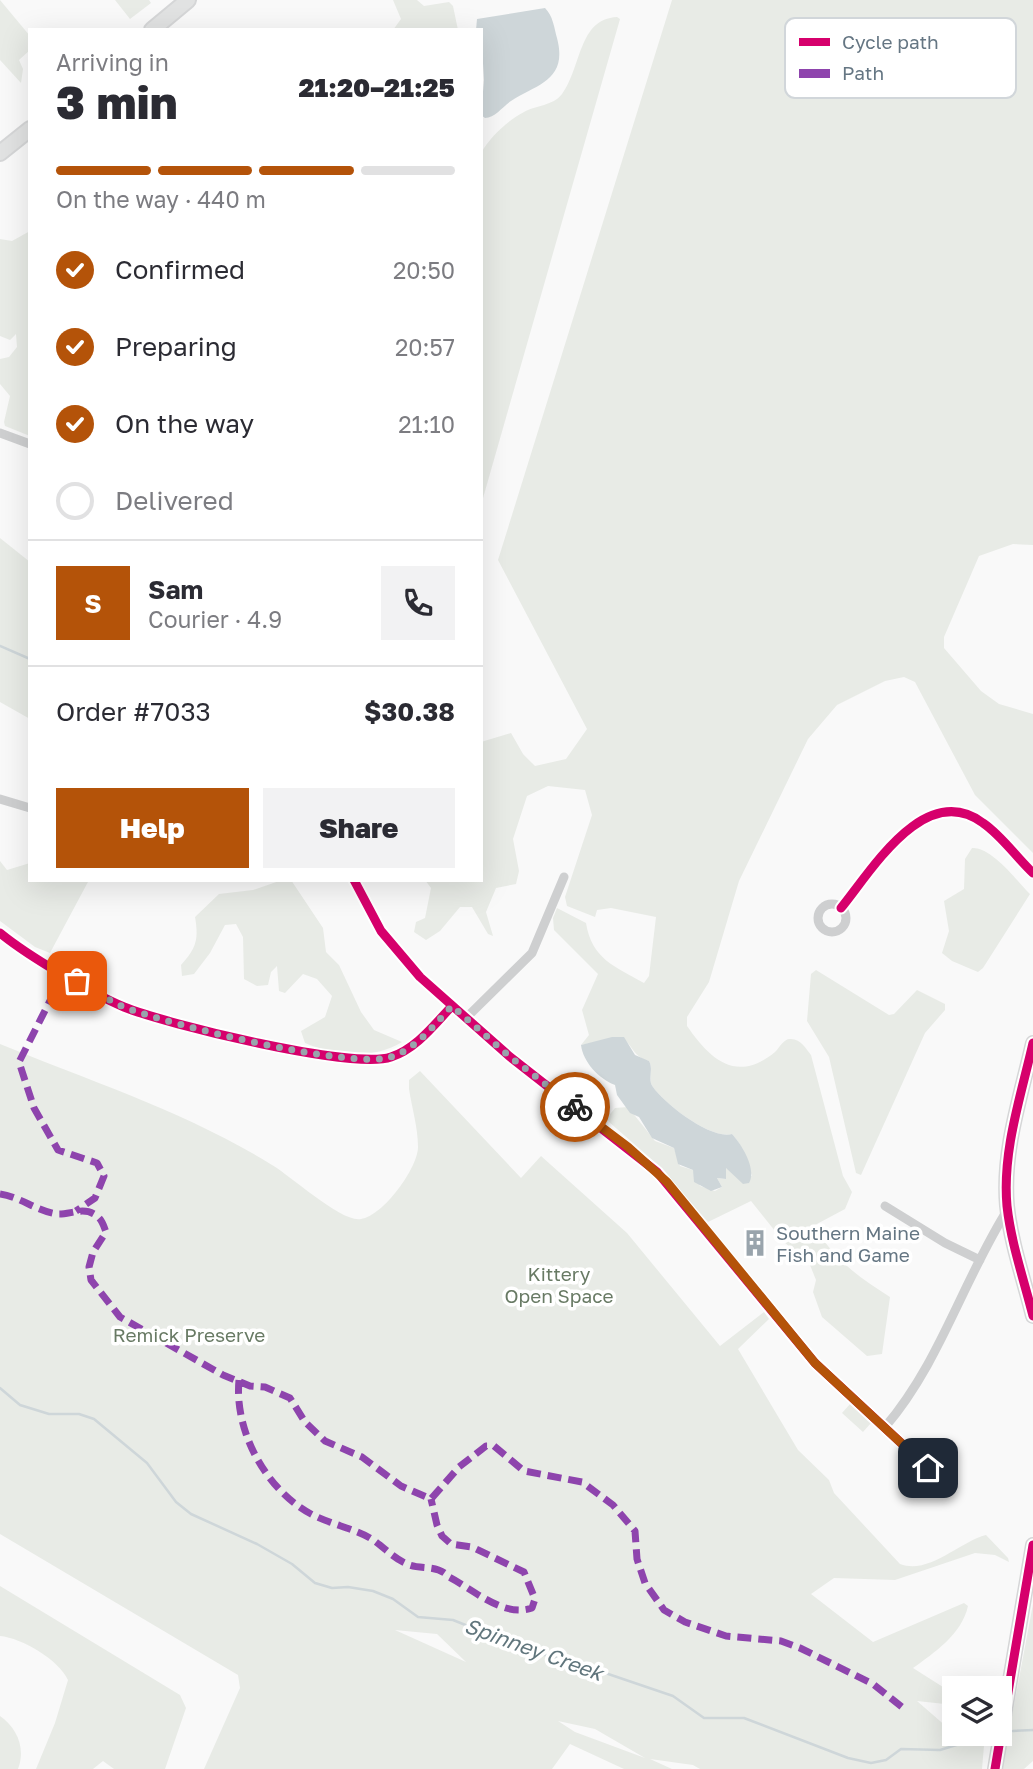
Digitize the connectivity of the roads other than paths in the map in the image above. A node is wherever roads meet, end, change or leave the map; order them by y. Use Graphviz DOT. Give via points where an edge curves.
graph roads {
  1 [pos="188,0"];
  2 [pos="154,28"];
  3 [pos="28,131"];
  4 [pos="0,153"];
  5 [pos="0,433"];
  6 [pos="28,443"];
  7 [pos="0,799"];
  8 [pos="28,806"];
  9 [pos="1033,873"];
  10 [pos="564,877"];
  11 [pos="355,882"];
  12 [pos="841,908"];
  13 [pos="0,933"];
  14 [pos="452,1006"];
  15 [pos="465,1018"];
  16 [pos="1033,1043"];
  17 [pos="1028,1084"];
  18 [pos="885,1206"];
  19 [pos="1007,1209"];
  20 [pos="980,1260"];
  21 [pos="1033,1316"];
  22 [pos="885,1427"];
  23 [pos="941,1480"];
  24 [pos="1033,1545"];
  25 [pos="1031,1569"];
  26 [pos="995,1769"];
  1 -- 2 [label="main road"];
  3 -- 4 [label="main road"];
  5 -- 6 [label="street"];
  7 -- 8 [label="street"];
  9 -- 12 [label="street" via="980,820 957,812 940,813 908,828"];
  10 -- 15 [label="street" via="532,953"];
  11 -- 14 [label="street" via="390,944"];
  13 -- 14 [label="street" via="126,1008 332,1058 370,1061 397,1055"];
  14 -- 15 [label="street"];
  15 -- 22 [label="street" via="657,1172 815,1363"];
  16 -- 17 [label="street"];
  17 -- 19 [label="street" via="1009,1153"];
  18 -- 20 [label="street"];
  19 -- 20 [label="street"];
  19 -- 21 [label="street"];
  20 -- 22 [label="street" via="951,1323"];
  22 -- 23 [label="street"];
  24 -- 25 [label="street"];
  25 -- 26 [label="street"];
}
